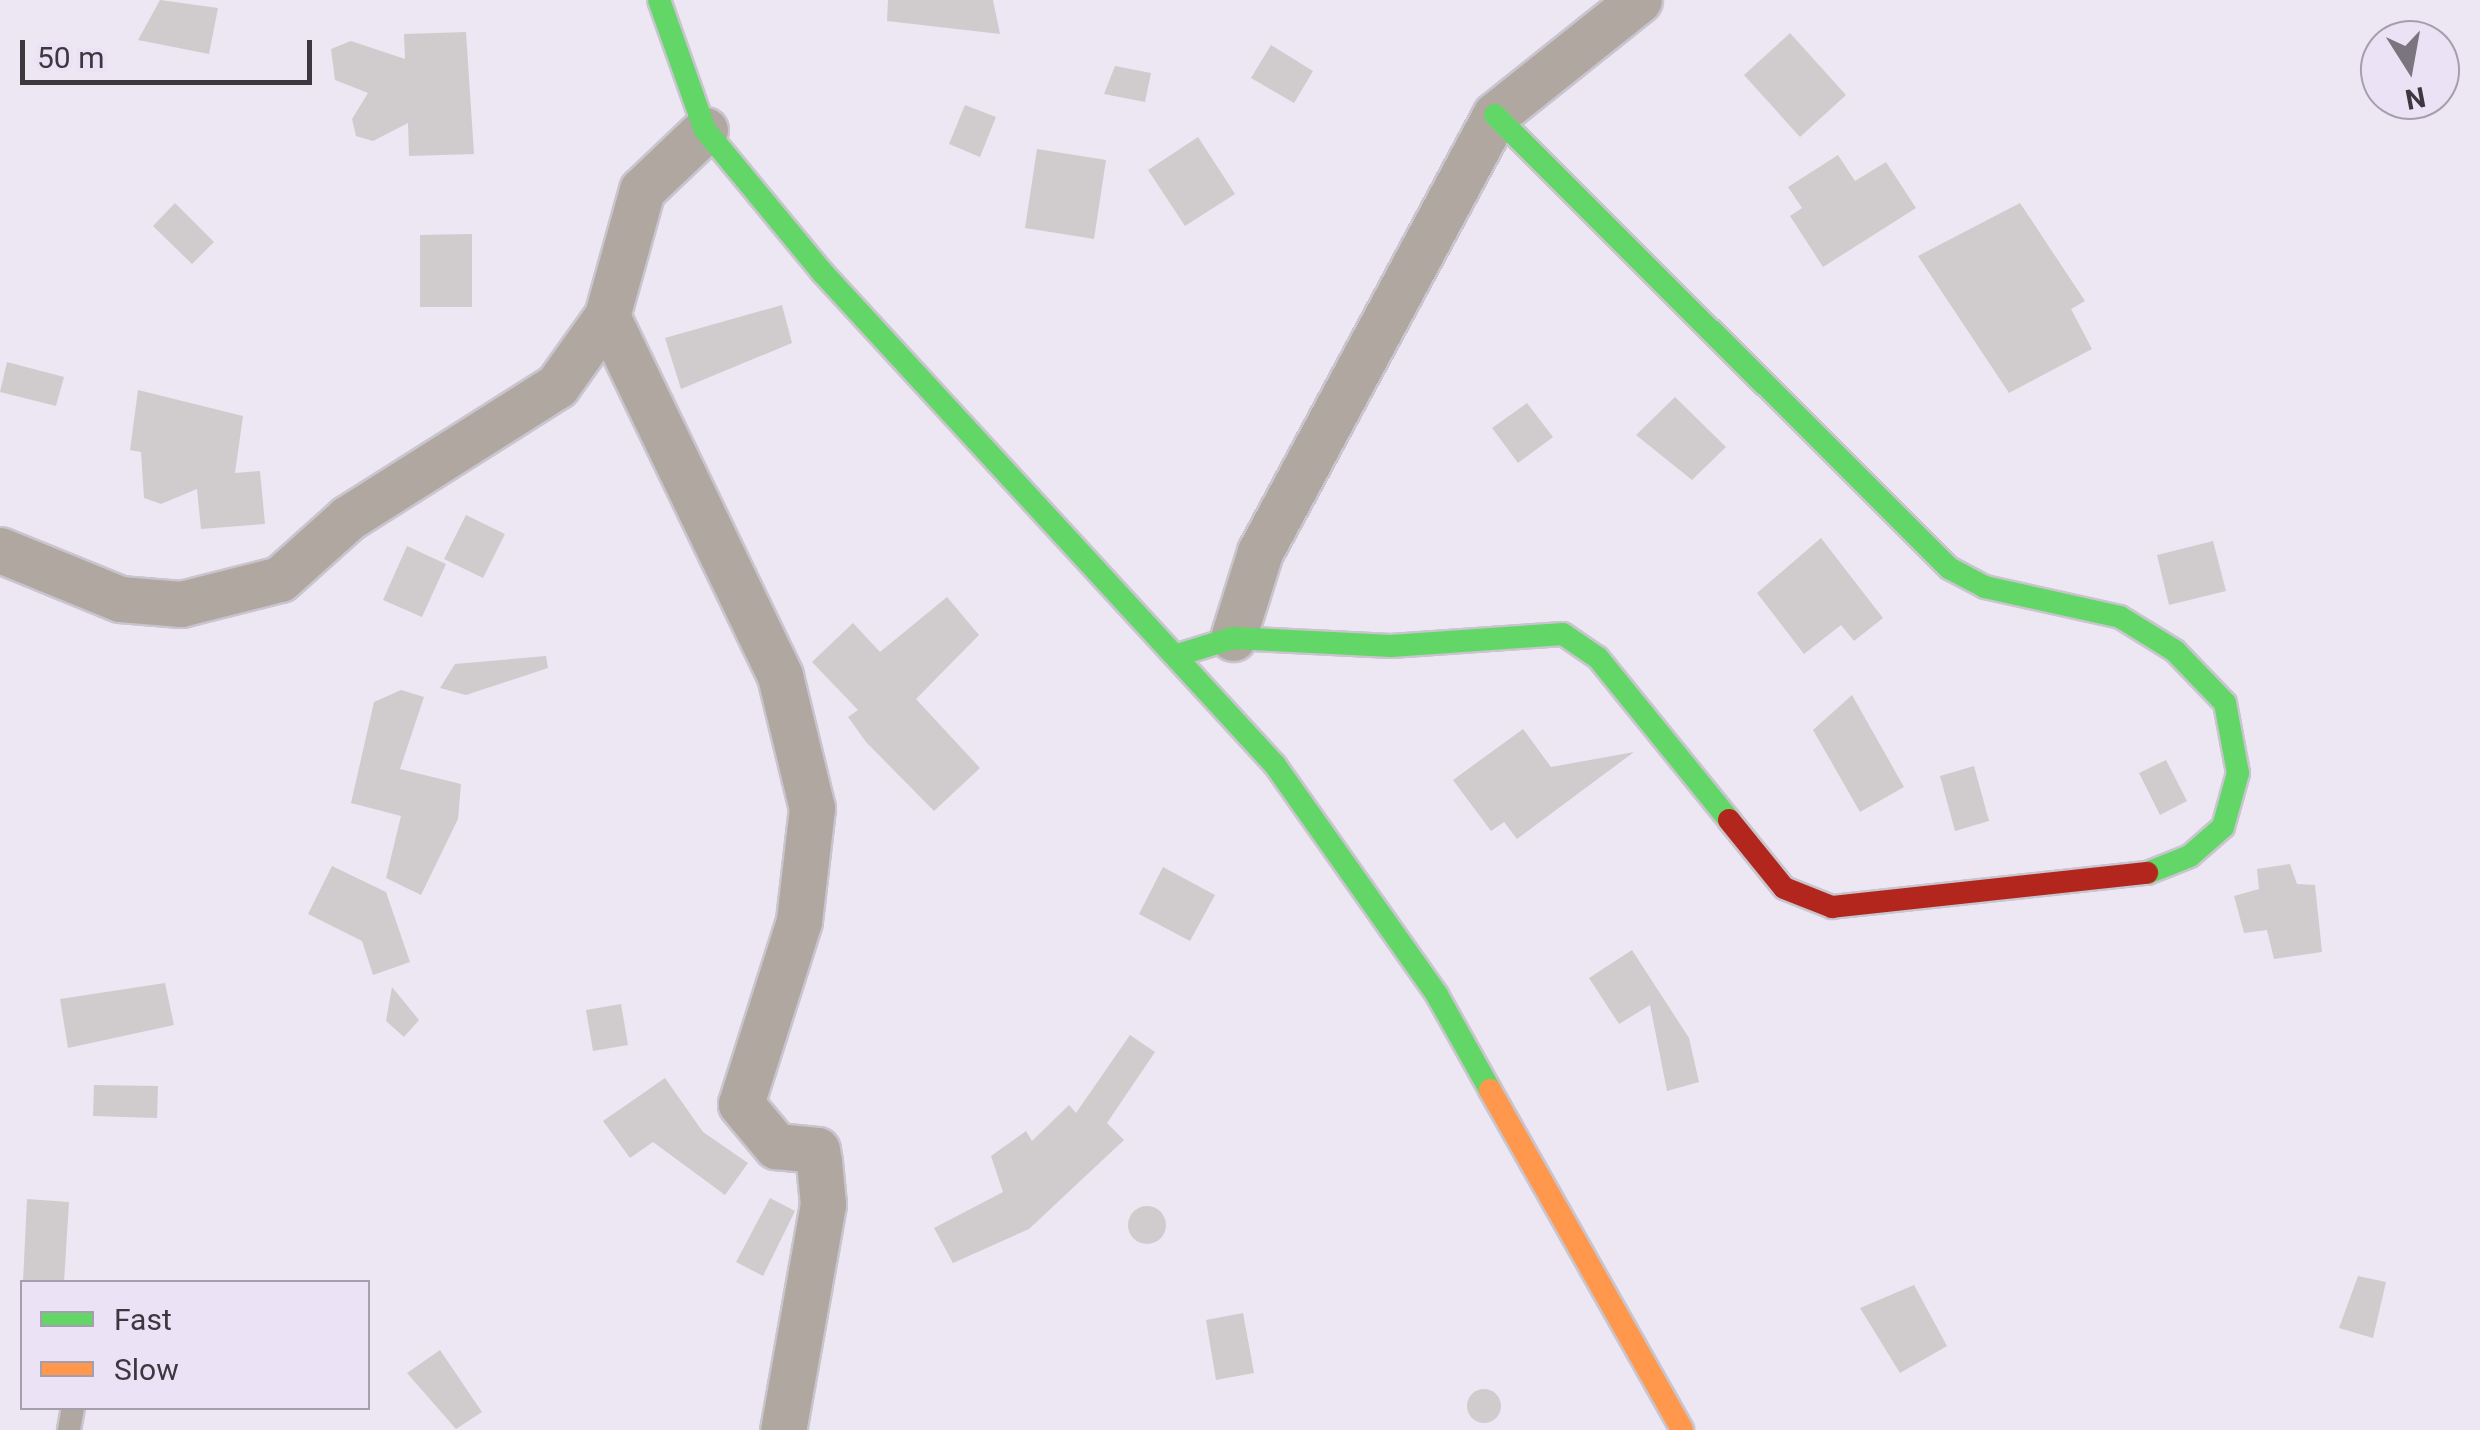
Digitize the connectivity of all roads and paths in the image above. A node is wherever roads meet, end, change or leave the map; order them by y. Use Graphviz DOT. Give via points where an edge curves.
graph roads {
  1 [pos="659,0"];
  2 [pos="1639,0"];
  3 [pos="1495,115"];
  4 [pos="704,130"];
  5 [pos="607,316"];
  6 [pos="0,550"];
  7 [pos="1233,638"];
  8 [pos="1181,654"];
  9 [pos="783,1430"];
  10 [pos="1682,1430"];
  1 -- 4 [label="street"];
  2 -- 3 [label="street"];
  3 -- 7 [label="street" via="1260,552"];
  3 -- 7 [label="street" via="1949,568 1985,587 2120,617 2174,651 2224,703 2238,773 2223,828 2190,856 2128,880 1832,907 1784,888 1598,658 1563,634 1391,646"];
  4 -- 5 [label="street" via="642,190"];
  4 -- 8 [label="street" via="822,272"];
  5 -- 6 [label="street" via="558,386 348,518 280,579 181,604 120,599"];
  5 -- 9 [label="street" via="780,676 812,808 799,921 741,1104 776,1146 816,1150 819,1162 823,1204"];
  7 -- 8 [label="street"];
  8 -- 10 [label="street" via="1274,764 1437,995"];
}
